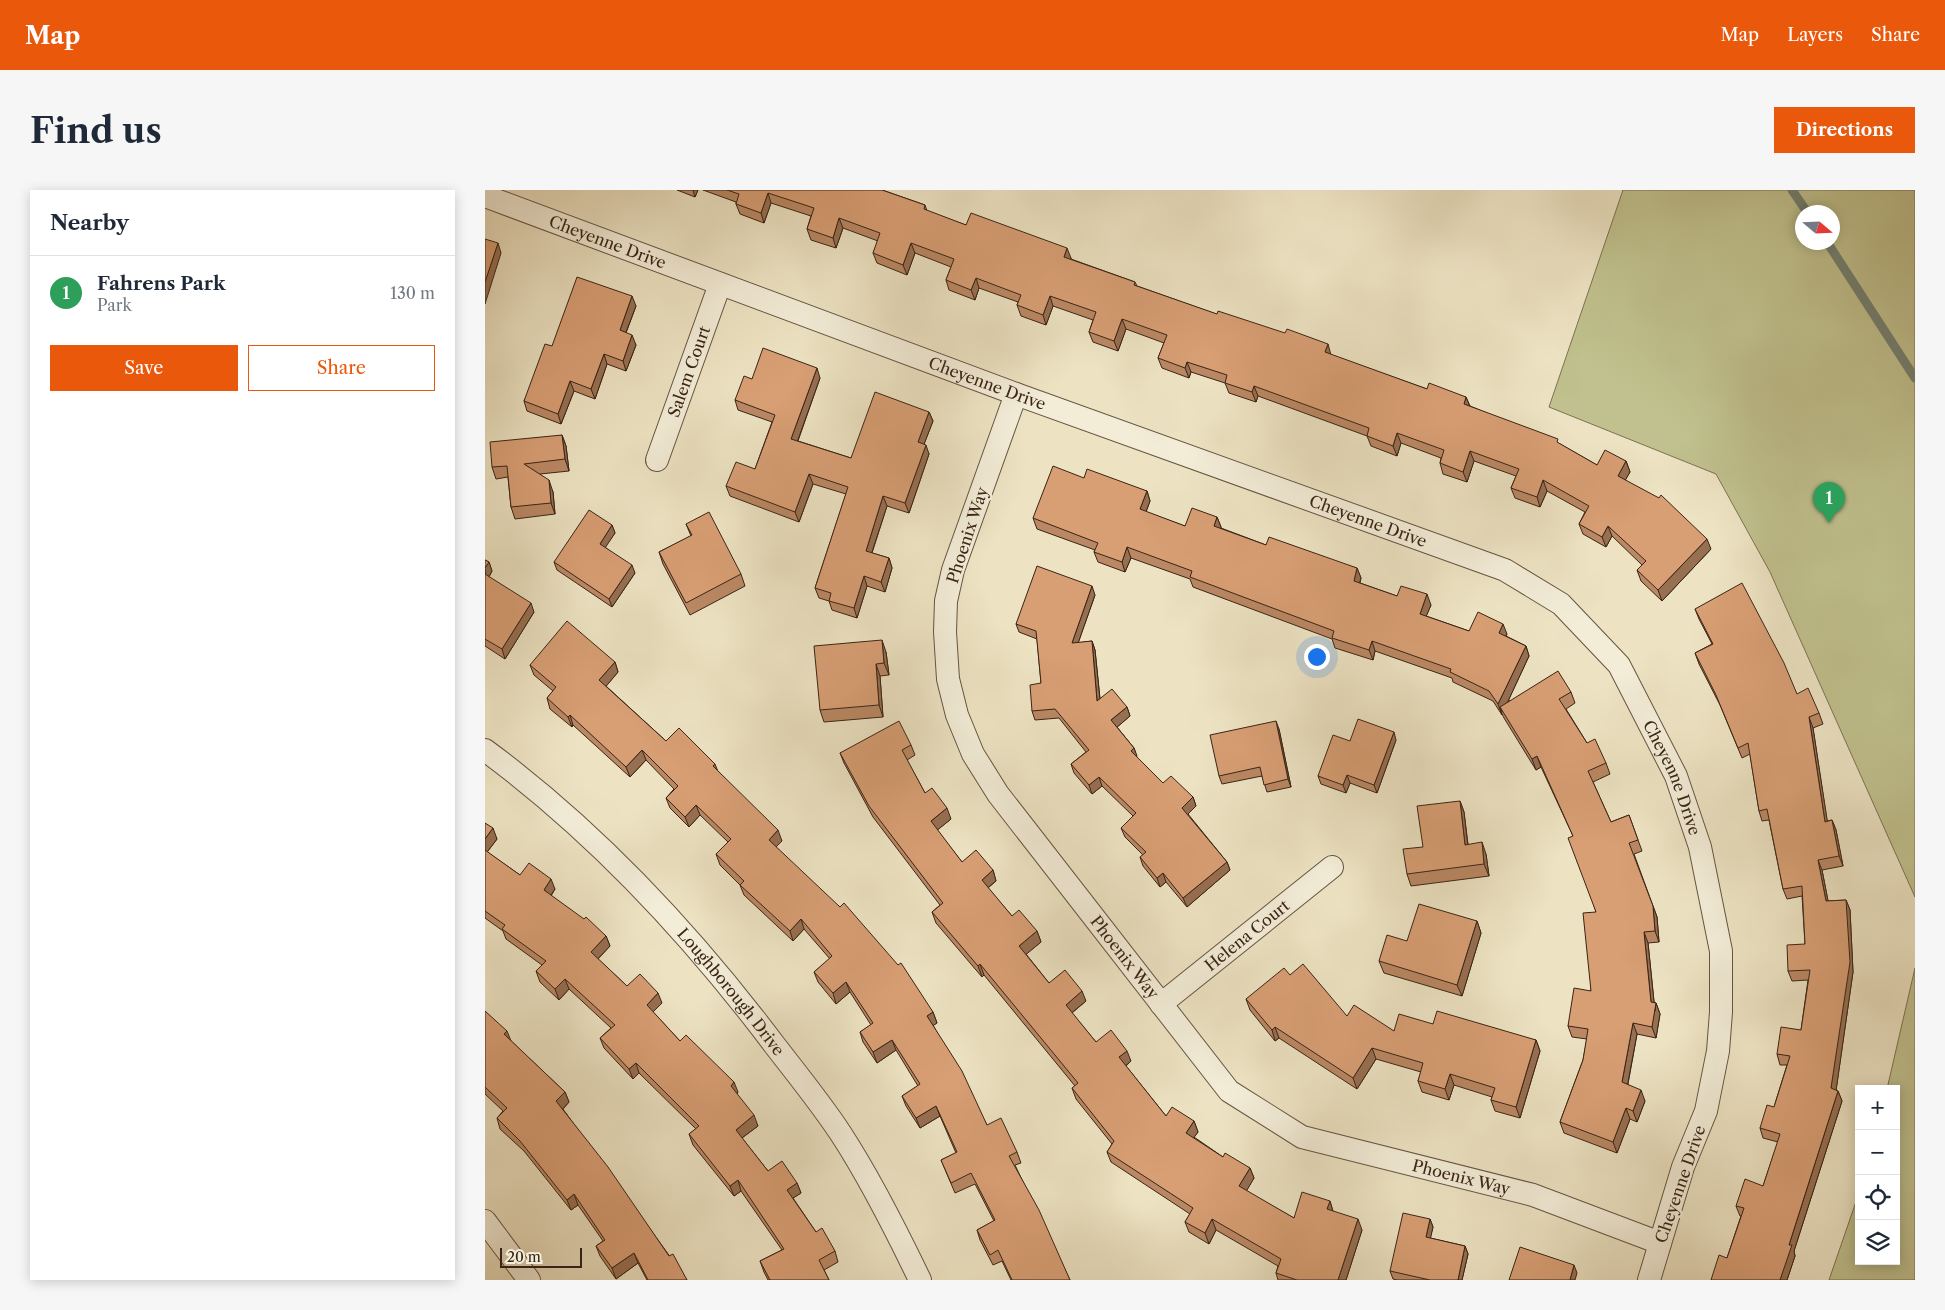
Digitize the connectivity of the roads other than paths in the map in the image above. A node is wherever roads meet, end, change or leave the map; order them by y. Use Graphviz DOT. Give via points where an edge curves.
graph roads {
  1 [pos="485,196"];
  2 [pos="720,284"];
  3 [pos="1016,394"];
  4 [pos="657,460"];
  5 [pos="485,750"];
  6 [pos="1331,867"];
  7 [pos="1161,1004"];
  8 [pos="485,1221"];
  9 [pos="1660,1243"];
  10 [pos="529,1280"];
  11 [pos="920,1280"];
  12 [pos="1649,1280"];
  1 -- 2 [label="street, Cheyenne Drive"];
  2 -- 3 [label="street, Cheyenne Drive"];
  2 -- 4 [label="street, Salem Court"];
  3 -- 7 [label="street, Phoenix Way" via="953,570 946,601 949,679 957,715 973,754 998,794"];
  3 -- 9 [label="street, Cheyenne Drive" via="1505,570 1561,604 1619,664 1676,776 1700,847 1721,951 1718,1052 1707,1102"];
  5 -- 11 [label="street, Loughborough Drive" via="581,828 658,905 725,980 841,1134 889,1216"];
  6 -- 7 [label="street, Helena Court"];
  7 -- 9 [label="street, Phoenix Way" via="1229,1091 1302,1137 1533,1195"];
  8 -- 10 [label="street"];
  9 -- 12 [label="street, Cheyenne Drive"];
}
